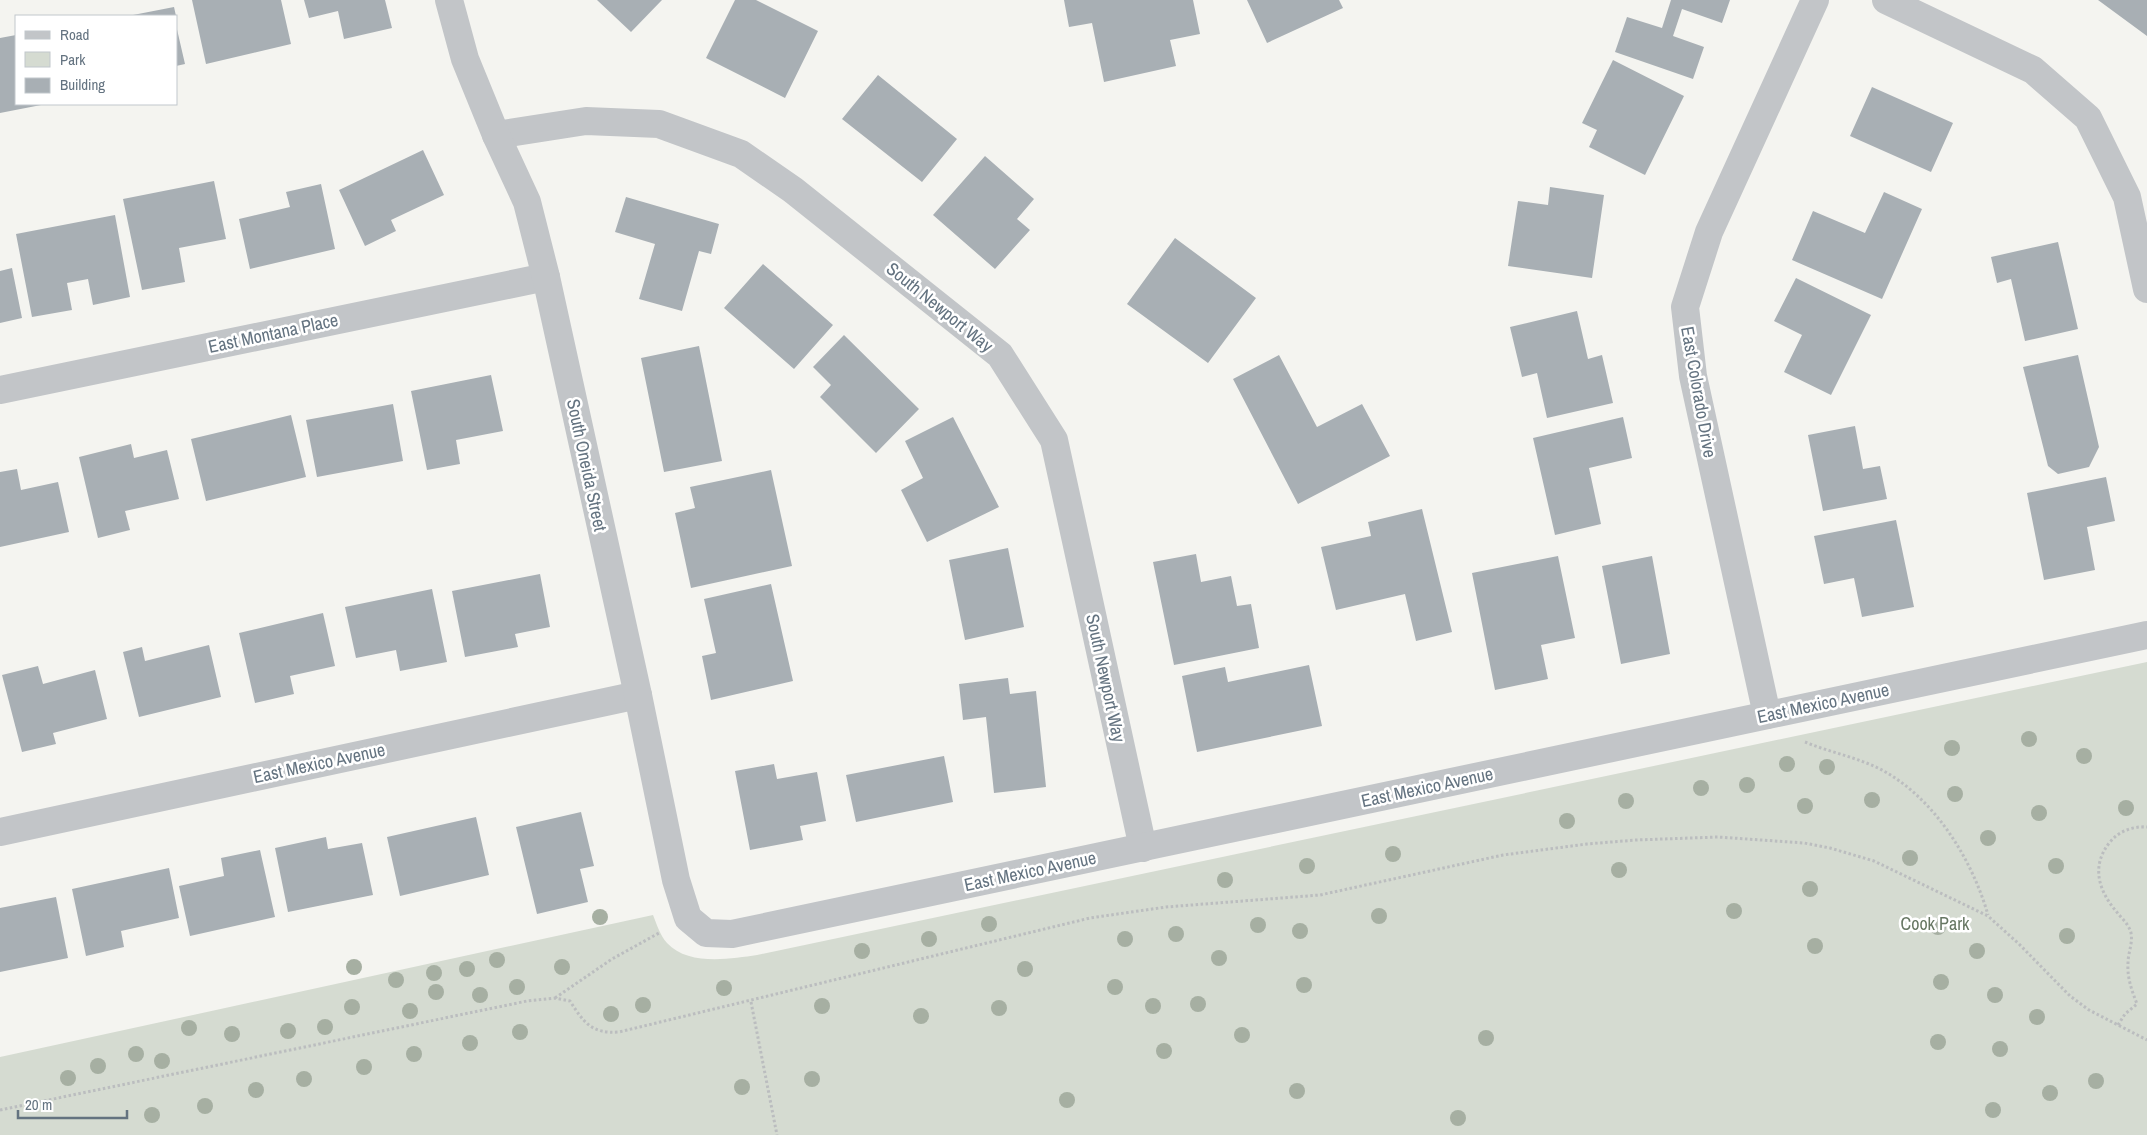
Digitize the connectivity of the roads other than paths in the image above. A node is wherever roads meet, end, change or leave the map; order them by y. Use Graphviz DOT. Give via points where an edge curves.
graph roads {
  1 [pos="449,0"];
  2 [pos="1816,0"];
  3 [pos="1886,0"];
  4 [pos="496,135"];
  5 [pos="546,277"];
  6 [pos="2147,289"];
  7 [pos="0,390"];
  8 [pos="2147,635"];
  9 [pos="638,694"];
  10 [pos="1767,715"];
  11 [pos="0,832"];
  12 [pos="1143,848"];
  13 [pos="697,925"];
  1 -- 4 [label="street, South Oneida Street" via="465,59"];
  2 -- 10 [label="street, East Colorado Drive" via="1709,232 1685,307 1692,376"];
  3 -- 6 [label="street" via="2034,70 2088,118 2127,197"];
  4 -- 5 [label="street, South Oneida Street" via="528,202"];
  4 -- 12 [label="street, South Newport Way" via="586,121 659,124 741,154 793,190 1000,355 1054,440"];
  5 -- 7 [label="street, East Montana Place"];
  5 -- 9 [label="street, South Oneida Street"];
  8 -- 10 [label="street, East Mexico Avenue"];
  9 -- 11 [label="street, East Mexico Avenue"];
  9 -- 13 [label="street, South Oneida Street" via="676,880"];
  10 -- 12 [label="street, East Mexico Avenue"];
  12 -- 13 [label="street, East Mexico Avenue" via="732,934"];
}
